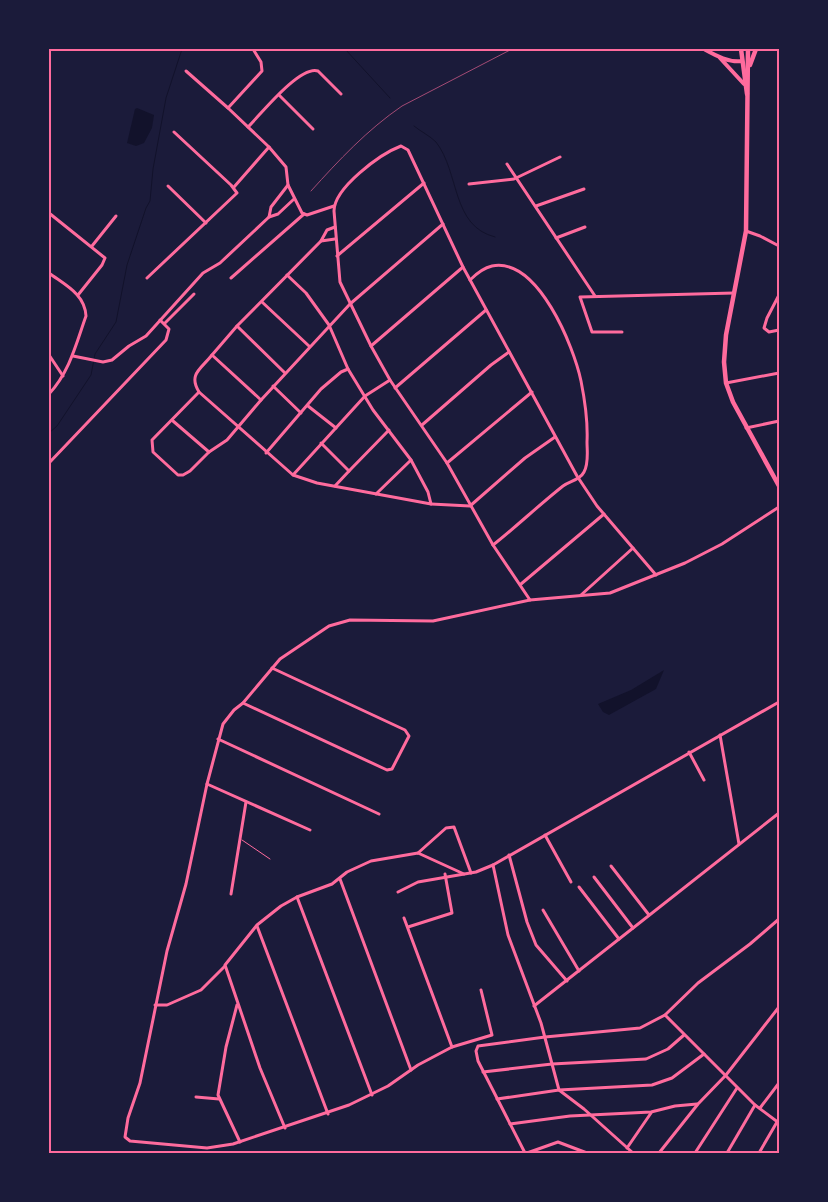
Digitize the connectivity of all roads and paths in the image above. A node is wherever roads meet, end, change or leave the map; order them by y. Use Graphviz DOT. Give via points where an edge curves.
graph roads {
  1 [pos="253,49"];
  2 [pos="704,49"];
  3 [pos="741,49"];
  4 [pos="748,49"];
  5 [pos="756,49"];
  6 [pos="718,56"];
  7 [pos="750,58"];
  8 [pos="742,60"];
  9 [pos="186,71"];
  10 [pos="744,84"];
  11 [pos="341,94"];
  12 [pos="279,95"];
  13 [pos="747,95"];
  14 [pos="228,108"];
  15 [pos="248,127"];
  16 [pos="313,129"];
  17 [pos="174,132"];
  18 [pos="269,147"];
  19 [pos="560,157"];
  20 [pos="507,164"];
  21 [pos="516,178"];
  22 [pos="424,183"];
  23 [pos="469,184"];
  24 [pos="288,185"];
  25 [pos="168,186"];
  26 [pos="234,187"];
  27 [pos="584,189"];
  28 [pos="294,199"];
  29 [pos="334,206"];
  30 [pos="536,206"];
  31 [pos="49,213"];
  32 [pos="304,214"];
  33 [pos="116,216"];
  34 [pos="270,217"];
  35 [pos="206,223"];
  36 [pos="443,224"];
  37 [pos="335,226"];
  38 [pos="586,227"];
  39 [pos="746,231"];
  40 [pos="336,238"];
  41 [pos="556,238"];
  42 [pos="321,241"];
  43 [pos="92,246"];
  44 [pos="779,246"];
  45 [pos="336,256"];
  46 [pos="462,267"];
  47 [pos="49,273"];
  48 [pos="287,275"];
  49 [pos="147,278"];
  50 [pos="231,278"];
  51 [pos="470,280"];
  52 [pos="734,293"];
  53 [pos="194,294"];
  54 [pos="78,295"];
  55 [pos="779,295"];
  56 [pos="595,296"];
  57 [pos="262,302"];
  58 [pos="350,304"];
  59 [pos="486,310"];
  60 [pos="160,320"];
  61 [pos="165,323"];
  62 [pos="237,326"];
  63 [pos="329,326"];
  64 [pos="779,330"];
  65 [pos="622,332"];
  66 [pos="310,346"];
  67 [pos="371,346"];
  68 [pos="509,352"];
  69 [pos="49,355"];
  70 [pos="212,355"];
  71 [pos="73,356"];
  72 [pos="348,369"];
  73 [pos="285,373"];
  74 [pos="779,373"];
  75 [pos="63,377"];
  76 [pos="390,380"];
  77 [pos="726,383"];
  78 [pos="273,386"];
  79 [pos="395,388"];
  80 [pos="198,392"];
  81 [pos="532,392"];
  82 [pos="49,394"];
  83 [pos="365,396"];
  84 [pos="261,400"];
  85 [pos="308,406"];
  86 [pos="301,413"];
  87 [pos="173,420"];
  88 [pos="779,421"];
  89 [pos="422,425"];
  90 [pos="237,427"];
  91 [pos="336,428"];
  92 [pos="746,428"];
  93 [pos="389,430"];
  94 [pos="555,436"];
  95 [pos="321,444"];
  96 [pos="208,452"];
  97 [pos="266,453"];
  98 [pos="411,460"];
  99 [pos="447,463"];
  100 [pos="49,464"];
  101 [pos="349,471"];
  102 [pos="293,475"];
  103 [pos="578,479"];
  104 [pos="335,486"];
  105 [pos="779,486"];
  106 [pos="376,494"];
  107 [pos="431,504"];
  108 [pos="470,506"];
  109 [pos="779,507"];
  110 [pos="604,514"];
  111 [pos="493,545"];
  112 [pos="633,548"];
  113 [pos="656,575"];
  114 [pos="520,584"];
  115 [pos="581,595"];
  116 [pos="530,600"];
  117 [pos="272,667"];
  118 [pos="779,702"];
  119 [pos="244,703"];
  120 [pos="720,735"];
  121 [pos="218,739"];
  122 [pos="689,752"];
  123 [pos="704,780"];
  124 [pos="207,784"];
  125 [pos="246,802"];
  126 [pos="779,812"];
  127 [pos="379,814"];
  128 [pos="310,830"];
  129 [pos="545,835"];
  130 [pos="242,840"];
  131 [pos="739,844"];
  132 [pos="418,853"];
  133 [pos="509,855"];
  134 [pos="270,859"];
  135 [pos="493,865"];
  136 [pos="611,866"];
  137 [pos="471,873"];
  138 [pos="464,874"];
  139 [pos="445,876"];
  140 [pos="594,877"];
  141 [pos="340,879"];
  142 [pos="571,882"];
  143 [pos="579,887"];
  144 [pos="398,892"];
  145 [pos="231,894"];
  146 [pos="296,897"];
  147 [pos="543,910"];
  148 [pos="649,915"];
  149 [pos="404,918"];
  150 [pos="779,919"];
  151 [pos="257,925"];
  152 [pos="408,927"];
  153 [pos="633,928"];
  154 [pos="618,939"];
  155 [pos="225,966"];
  156 [pos="579,971"];
  157 [pos="567,981"];
  158 [pos="481,990"];
  159 [pos="237,1003"];
  160 [pos="155,1005"];
  161 [pos="534,1006"];
  162 [pos="779,1007"];
  163 [pos="665,1014"];
  164 [pos="684,1035"];
  165 [pos="545,1036"];
  166 [pos="472,1040"];
  167 [pos="478,1046"];
  168 [pos="452,1047"];
  169 [pos="704,1054"];
  170 [pos="552,1064"];
  171 [pos="411,1070"];
  172 [pos="484,1072"];
  173 [pos="726,1076"];
  174 [pos="779,1083"];
  175 [pos="738,1088"];
  176 [pos="559,1090"];
  177 [pos="372,1095"];
  178 [pos="196,1097"];
  179 [pos="219,1099"];
  180 [pos="497,1099"];
  181 [pos="698,1104"];
  182 [pos="755,1105"];
  183 [pos="760,1108"];
  184 [pos="651,1112"];
  185 [pos="328,1114"];
  186 [pos="590,1114"];
  187 [pos="778,1123"];
  188 [pos="510,1124"];
  189 [pos="285,1128"];
  190 [pos="240,1142"];
  191 [pos="627,1148"];
  192 [pos="526,1153"];
  193 [pos="587,1153"];
  194 [pos="633,1153"];
  195 [pos="659,1153"];
  196 [pos="695,1153"];
  197 [pos="727,1153"];
  198 [pos="759,1153"];
  1 -- 14 [label="street" via="262,71"];
  2 -- 6 [label="street"];
  3 -- 8 [label="main road"];
  4 -- 7 [label="main road"];
  5 -- 7 [label="main road"];
  6 -- 8 [label="street" via="737,62"];
  6 -- 10 [label="street"];
  7 -- 8 [label="main road"];
  7 -- 13 [label="main road"];
  8 -- 10 [label="main road"];
  9 -- 14 [label="street"];
  10 -- 13 [label="main road"];
  11 -- 12 [label="street" via="314,70 301,74"];
  12 -- 15 [label="street"];
  12 -- 16 [label="street"];
  13 -- 39 [label="main road"];
  14 -- 15 [label="street"];
  15 -- 18 [label="street"];
  17 -- 26 [label="street"];
  18 -- 24 [label="street" via="286,167"];
  18 -- 26 [label="street"];
  19 -- 21 [label="street"];
  20 -- 21 [label="street"];
  21 -- 23 [label="street"];
  21 -- 30 [label="street"];
  22 -- 29 [label="street" via="406,147 398,147 348,184 338,195"];
  22 -- 36 [label="street"];
  22 -- 45 [label="street"];
  24 -- 28 [label="street"];
  24 -- 34 [label="street" via="271,207"];
  25 -- 35 [label="street"];
  26 -- 35 [label="street" via="236,195"];
  27 -- 30 [label="street"];
  28 -- 32 [label="street"];
  28 -- 34 [label="street"];
  29 -- 32 [label="street"];
  29 -- 37 [label="street"];
  30 -- 41 [label="street"];
  31 -- 43 [label="street"];
  32 -- 50 [label="street"];
  33 -- 43 [label="street"];
  34 -- 60 [label="street" via="220,263 203,273"];
  35 -- 49 [label="street"];
  36 -- 46 [label="street"];
  36 -- 58 [label="street"];
  37 -- 40 [label="street"];
  37 -- 42 [label="street" via="327,230"];
  38 -- 41 [label="street"];
  39 -- 44 [label="street"];
  39 -- 52 [label="main road"];
  40 -- 42 [label="street"];
  40 -- 45 [label="street"];
  41 -- 56 [label="street"];
  42 -- 48 [label="street"];
  43 -- 54 [label="street" via="104,256 102,264"];
  45 -- 58 [label="street" via="340,282"];
  46 -- 51 [label="street"];
  46 -- 67 [label="street"];
  47 -- 54 [label="street"];
  48 -- 57 [label="street"];
  48 -- 63 [label="street" via="306,293"];
  51 -- 59 [label="street"];
  51 -- 103 [label="street" via="481,270 502,266 519,272 533,283 551,307 565,334 581,380 587,428 587,466"];
  52 -- 56 [label="street"];
  52 -- 77 [label="main road" via="726,335"];
  53 -- 61 [label="street"];
  54 -- 71 [label="street" via="86,316"];
  55 -- 64 [label="street" via="764,328 769,332"];
  56 -- 65 [label="street" via="579,298 590,330"];
  57 -- 62 [label="street"];
  57 -- 66 [label="street"];
  58 -- 63 [label="street"];
  58 -- 67 [label="street"];
  59 -- 68 [label="street"];
  59 -- 79 [label="street"];
  60 -- 61 [label="street"];
  60 -- 71 [label="street" via="146,336 112,360 103,362"];
  61 -- 100 [label="street" via="169,330 166,340"];
  62 -- 70 [label="street"];
  62 -- 73 [label="street"];
  63 -- 66 [label="street"];
  63 -- 72 [label="street"];
  66 -- 73 [label="street"];
  67 -- 76 [label="street"];
  68 -- 81 [label="street"];
  68 -- 89 [label="street"];
  69 -- 75 [label="street"];
  70 -- 80 [label="street" via="194,377"];
  70 -- 84 [label="street"];
  71 -- 75 [label="street"];
  72 -- 83 [label="street"];
  72 -- 85 [label="street" via="334,377"];
  73 -- 78 [label="street"];
  74 -- 77 [label="street"];
  75 -- 82 [label="street"];
  76 -- 79 [label="street"];
  76 -- 83 [label="street"];
  77 -- 92 [label="main road"];
  78 -- 84 [label="street"];
  78 -- 86 [label="street"];
  79 -- 89 [label="street"];
  80 -- 87 [label="street"];
  80 -- 90 [label="street"];
  81 -- 94 [label="street"];
  81 -- 99 [label="street"];
  83 -- 91 [label="street"];
  83 -- 93 [label="street"];
  84 -- 90 [label="street"];
  85 -- 86 [label="street"];
  85 -- 91 [label="street"];
  86 -- 97 [label="street"];
  87 -- 96 [label="street"];
  87 -- 96 [label="street" via="152,440 153,452 183,475"];
  88 -- 92 [label="street"];
  89 -- 99 [label="street"];
  90 -- 96 [label="street" via="227,440"];
  90 -- 97 [label="street"];
  91 -- 95 [label="street"];
  92 -- 105 [label="main road"];
  93 -- 98 [label="street"];
  93 -- 101 [label="street"];
  94 -- 103 [label="street"];
  94 -- 108 [label="street"];
  95 -- 101 [label="street"];
  95 -- 102 [label="street"];
  97 -- 102 [label="street"];
  98 -- 106 [label="street"];
  98 -- 107 [label="street"];
  99 -- 108 [label="street"];
  101 -- 104 [label="street"];
  102 -- 104 [label="street"];
  103 -- 110 [label="street"];
  103 -- 111 [label="street" via="564,485"];
  104 -- 106 [label="street"];
  106 -- 107 [label="street"];
  107 -- 108 [label="street"];
  108 -- 111 [label="street"];
  109 -- 113 [label="street" via="722,544"];
  110 -- 112 [label="street"];
  110 -- 114 [label="street"];
  111 -- 114 [label="street"];
  112 -- 113 [label="street"];
  112 -- 115 [label="street"];
  113 -- 115 [label="street" via="610,593"];
  114 -- 116 [label="street"];
  115 -- 116 [label="street"];
  116 -- 117 [label="street" via="433,621 338,622 292,650"];
  117 -- 119 [label="street"];
  117 -- 119 [label="street" via="407,732 409,736 392,769"];
  118 -- 120 [label="street"];
  119 -- 121 [label="street" via="226,718"];
  120 -- 122 [label="street"];
  120 -- 131 [label="street"];
  121 -- 124 [label="street"];
  121 -- 127 [label="street"];
  122 -- 123 [label="street"];
  122 -- 129 [label="street"];
  124 -- 125 [label="street"];
  124 -- 160 [label="street" via="192,859"];
  125 -- 128 [label="street"];
  125 -- 130 [label="street"];
  126 -- 131 [label="street"];
  129 -- 133 [label="street"];
  129 -- 142 [label="street"];
  130 -- 134 [label="lane"];
  130 -- 145 [label="street"];
  131 -- 148 [label="street"];
  132 -- 137 [label="street" via="446,828 454,827"];
  132 -- 138 [label="street"];
  132 -- 141 [label="street" via="372,861 347,872"];
  133 -- 135 [label="street"];
  133 -- 157 [label="street" via="536,945"];
  135 -- 137 [label="street"];
  135 -- 161 [label="street" via="508,935"];
  136 -- 148 [label="street"];
  137 -- 138 [label="street"];
  138 -- 139 [label="street"];
  139 -- 144 [label="street" via="418,882"];
  139 -- 152 [label="street" via="452,913"];
  140 -- 153 [label="street"];
  141 -- 146 [label="street"];
  141 -- 171 [label="street"];
  143 -- 154 [label="street"];
  146 -- 151 [label="street"];
  146 -- 177 [label="street"];
  147 -- 156 [label="street"];
  148 -- 153 [label="street"];
  149 -- 152 [label="street"];
  150 -- 163 [label="street" via="698,983"];
  151 -- 155 [label="street"];
  151 -- 185 [label="street"];
  152 -- 168 [label="street"];
  153 -- 154 [label="street"];
  154 -- 156 [label="street"];
  155 -- 159 [label="street"];
  155 -- 160 [label="street" via="201,990 167,1005"];
  156 -- 157 [label="street"];
  157 -- 161 [label="street"];
  158 -- 166 [label="street" via="493,1032 490,1036"];
  159 -- 179 [label="street" via="226,1047"];
  159 -- 189 [label="street"];
  160 -- 190 [label="street" via="126,1138 207,1148"];
  161 -- 165 [label="street"];
  162 -- 173 [label="street"];
  163 -- 164 [label="street"];
  163 -- 165 [label="street" via="632,1030"];
  164 -- 169 [label="street"];
  164 -- 170 [label="street" via="660,1054 646,1059"];
  165 -- 167 [label="street"];
  165 -- 170 [label="street"];
  166 -- 167 [label="street"];
  166 -- 168 [label="street"];
  167 -- 172 [label="street" via="476,1055"];
  168 -- 171 [label="street"];
  169 -- 173 [label="street"];
  169 -- 176 [label="street" via="680,1073 658,1083"];
  170 -- 172 [label="street"];
  170 -- 176 [label="street"];
  171 -- 177 [label="street"];
  172 -- 180 [label="street"];
  173 -- 175 [label="street"];
  173 -- 181 [label="street"];
  174 -- 183 [label="street"];
  175 -- 182 [label="street"];
  175 -- 196 [label="street"];
  176 -- 180 [label="street"];
  176 -- 186 [label="street"];
  177 -- 185 [label="street"];
  178 -- 179 [label="street"];
  179 -- 190 [label="street"];
  180 -- 188 [label="street"];
  181 -- 184 [label="street"];
  181 -- 195 [label="street"];
  182 -- 183 [label="street"];
  182 -- 197 [label="street"];
  183 -- 187 [label="street"];
  184 -- 186 [label="street"];
  184 -- 191 [label="street"];
  185 -- 189 [label="street"];
  186 -- 188 [label="street"];
  186 -- 191 [label="street"];
  187 -- 198 [label="street"];
  188 -- 192 [label="street"];
  189 -- 190 [label="street"];
  191 -- 194 [label="street"];
  192 -- 193 [label="street" via="558,1142"];
}
